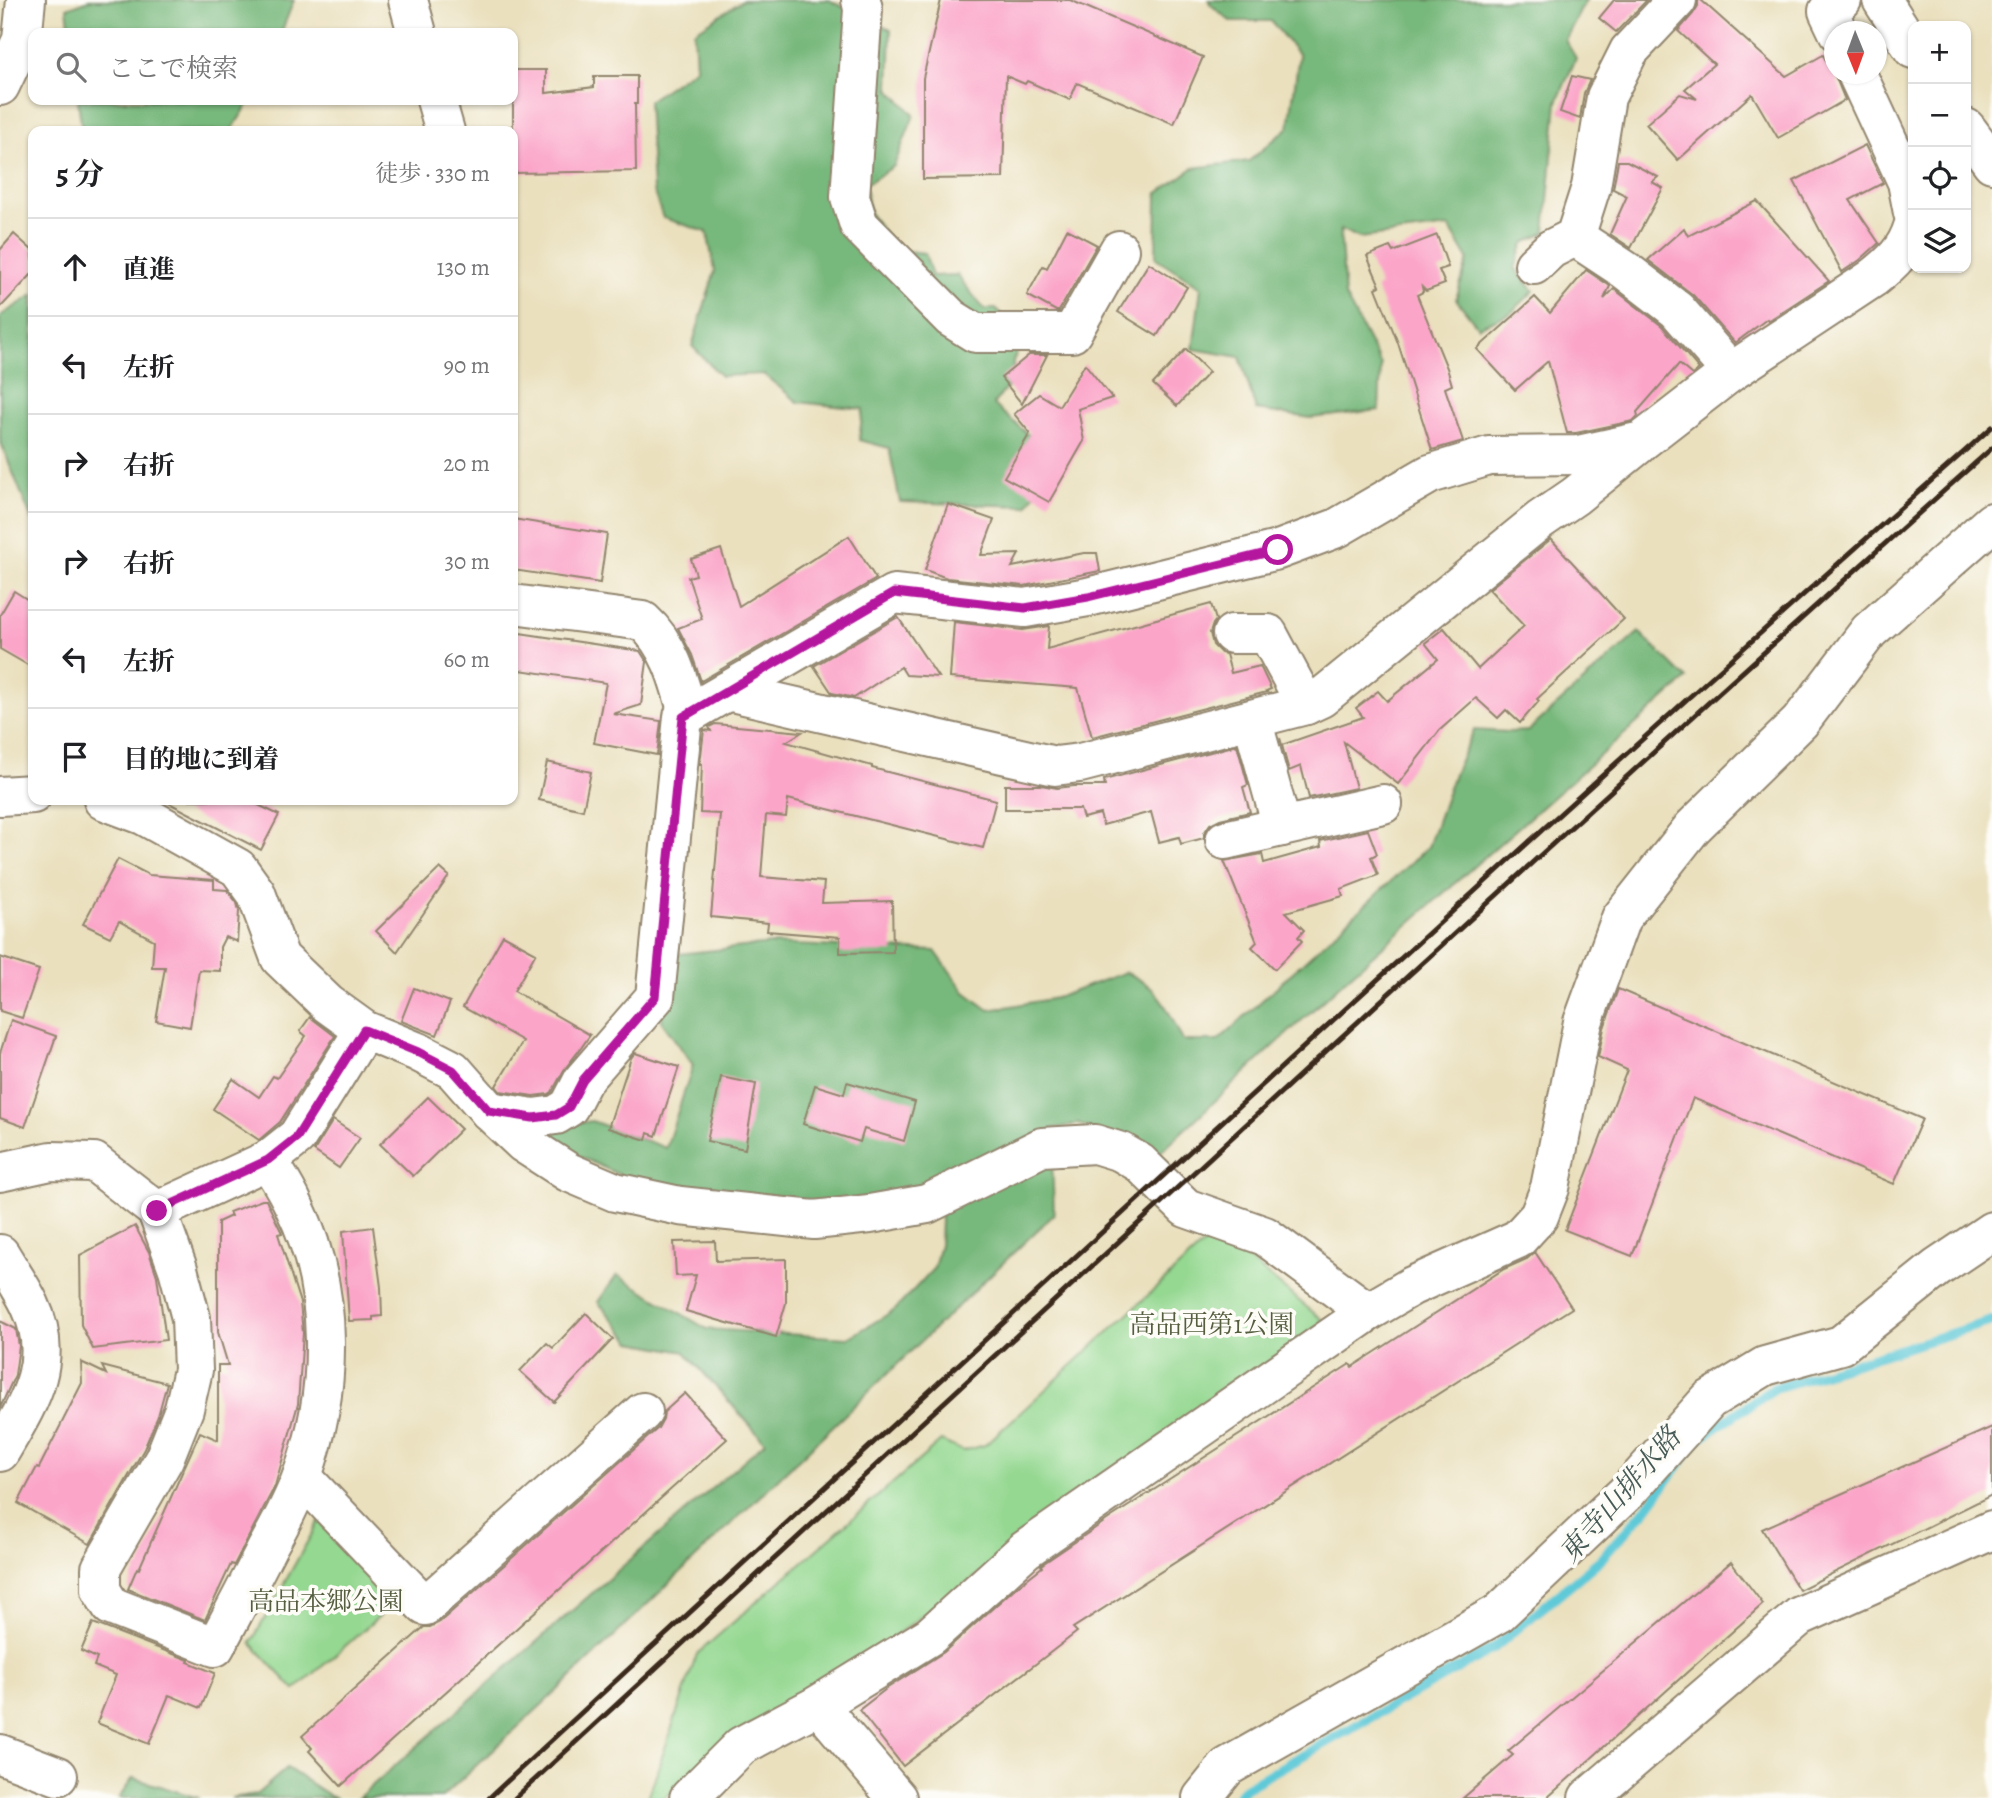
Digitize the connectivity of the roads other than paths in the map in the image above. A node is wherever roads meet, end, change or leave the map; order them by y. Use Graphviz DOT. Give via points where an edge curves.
graph roads {
  1 [pos="26,0"];
  2 [pos="408,0"];
  3 [pos="861,0"];
  4 [pos="1677,0"];
  5 [pos="1842,0"];
  6 [pos="1882,0"];
  7 [pos="1833,21"];
  8 [pos="416,28"];
  9 [pos="1908,41"];
  10 [pos="1862,84"];
  11 [pos="0,86"];
  12 [pos="437,105"];
  13 [pos="444,126"];
  14 [pos="1971,135"];
  15 [pos="1992,163"];
  16 [pos="1912,210"];
  17 [pos="1575,237"];
  18 [pos="1908,243"];
  19 [pos="1119,250"];
  20 [pos="1534,265"];
  21 [pos="1731,373"];
  22 [pos="1642,442"];
  23 [pos="1992,522"];
  24 [pos="518,605"];
  25 [pos="1232,635"];
  26 [pos="727,691"];
  27 [pos="1306,705"];
  28 [pos="688,714"];
  29 [pos="1252,719"];
  30 [pos="28,794"];
  31 [pos="0,796"];
  32 [pos="1383,804"];
  33 [pos="145,807"];
  34 [pos="1282,827"];
  35 [pos="1225,840"];
  36 [pos="364,1030"];
  37 [pos="489,1111"];
  38 [pos="268,1160"];
  39 [pos="0,1172"];
  40 [pos="157,1211"];
  41 [pos="1992,1231"];
  42 [pos="0,1254"];
  43 [pos="1368,1312"];
  44 [pos="643,1412"];
  45 [pos="0,1452"];
  46 [pos="302,1477"];
  47 [pos="1992,1530"];
  48 [pos="818,1705"];
  49 [pos="0,1754"];
  50 [pos="58,1776"];
  51 [pos="689,1798"];
  52 [pos="897,1798"];
  53 [pos="1202,1798"];
  54 [pos="1588,1798"];
  1 -- 11 [label="street" via="22,40"];
  2 -- 8 [label="street"];
  3 -- 19 [label="street" via="850,197 859,225 951,318 975,333 1072,333"];
  4 -- 17 [label="street" via="1629,51 1606,97 1591,187"];
  5 -- 7 [label="street" via="1828,11"];
  6 -- 9 [label="street"];
  10 -- 16 [label="street" via="1907,182"];
  12 -- 13 [label="street"];
  14 -- 15 [label="street"];
  17 -- 20 [label="street" via="1551,249"];
  17 -- 21 [label="street" via="1678,310"];
  18 -- 21 [label="street" via="1884,270"];
  21 -- 22 [label="street"];
  22 -- 26 [label="street" via="1578,455 1489,456 1430,474 1337,528 1278,550 1088,597 1025,608 894,593"];
  22 -- 27 [label="street" via="1321,698"];
  23 -- 43 [label="street" via="1869,631 1800,722 1693,827 1620,918 1583,1022 1550,1188 1539,1216 1518,1239 1412,1286"];
  24 -- 28 [label="street" via="643,621 655,631 676,671"];
  25 -- 27 [label="street" via="1268,634"];
  26 -- 28 [label="street"];
  26 -- 29 [label="street" via="1055,765 1080,764"];
  27 -- 29 [label="street"];
  28 -- 37 [label="street" via="683,717 655,997 583,1080 569,1107 556,1115 533,1118"];
  29 -- 34 [label="street"];
  30 -- 31 [label="street"];
  32 -- 34 [label="street"];
  33 -- 36 [label="street" via="238,868 256,893 280,958 328,1004"];
  34 -- 35 [label="street"];
  36 -- 37 [label="street" via="453,1070"];
  36 -- 38 [label="street" via="297,1137"];
  37 -- 43 [label="street" via="523,1143 568,1172 615,1192 680,1206 814,1220 927,1204 1042,1147 1095,1144 1140,1163 1186,1208 1265,1236"];
  38 -- 40 [label="street"];
  38 -- 46 [label="street" via="295,1207 312,1252 321,1295 325,1350 321,1396"];
  39 -- 40 [label="street" via="51,1161 94,1162"];
  40 -- 46 [label="street" via="191,1318 193,1370 184,1409 164,1459 101,1568 100,1590 111,1606 215,1647"];
  41 -- 53 [label="street" via="1937,1268 1841,1345 1765,1366 1709,1400 1626,1493 1499,1613 1227,1767"];
  42 -- 45 [label="street" via="31,1306 42,1358 30,1400"];
  43 -- 48 [label="street" via="1026,1549 930,1636"];
  44 -- 46 [label="street" via="425,1606"];
  47 -- 54 [label="street" via="1800,1616"];
  48 -- 51 [label="street" via="741,1746"];
  48 -- 52 [label="street"];
  49 -- 50 [label="street"];
}
